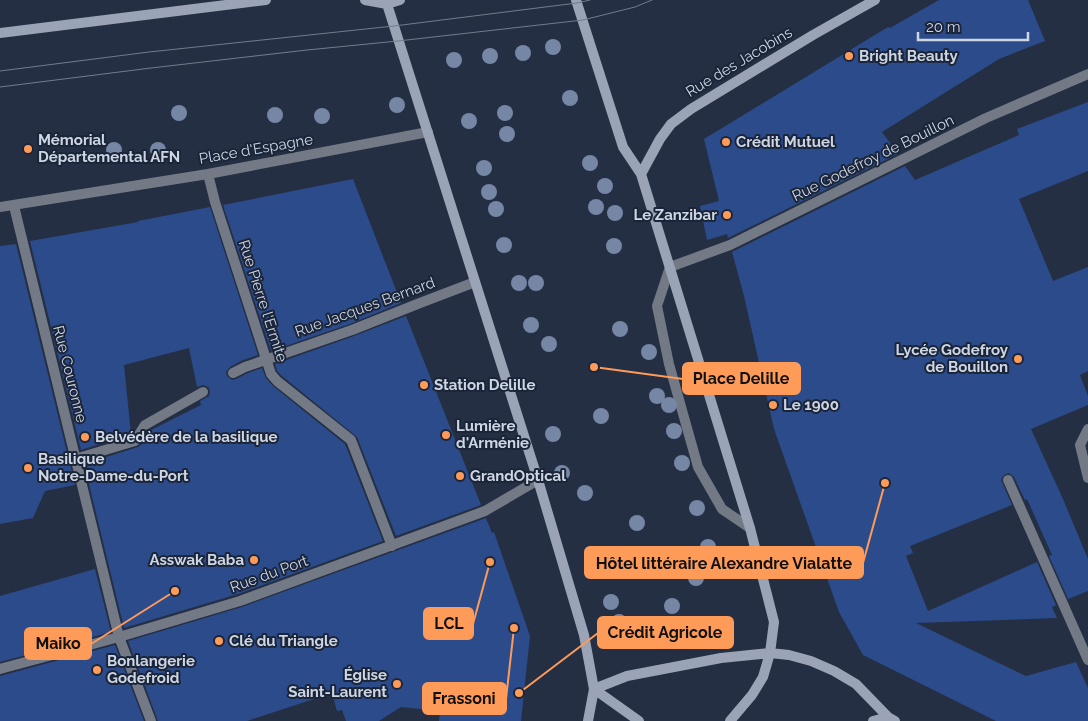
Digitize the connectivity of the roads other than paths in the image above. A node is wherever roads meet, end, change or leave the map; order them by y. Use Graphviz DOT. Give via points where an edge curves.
graph roads {
  1 [pos="266,0"];
  2 [pos="365,0"];
  3 [pos="400,0"];
  4 [pos="576,0"];
  5 [pos="875,0"];
  6 [pos="389,2"];
  7 [pos="0,33"];
  8 [pos="1088,74"];
  9 [pos="428,132"];
  10 [pos="208,174"];
  11 [pos="641,174"];
  12 [pos="14,206"];
  13 [pos="0,207"];
  14 [pos="670,267"];
  15 [pos="475,282"];
  16 [pos="266,359"];
  17 [pos="233,373"];
  18 [pos="203,392"];
  19 [pos="1088,429"];
  20 [pos="75,459"];
  21 [pos="1088,478"];
  22 [pos="538,480"];
  23 [pos="1008,480"];
  24 [pos="750,528"];
  25 [pos="392,546"];
  26 [pos="119,637"];
  27 [pos="770,653"];
  28 [pos="1088,660"];
  29 [pos="0,669"];
  30 [pos="594,689"];
  31 [pos="892,719"];
  32 [pos="150,721"];
  33 [pos="588,721"];
  34 [pos="639,721"];
  35 [pos="730,721"];
  36 [pos="873,721"];
  1 -- 7 [label="main road"];
  2 -- 6 [label="main road"];
  3 -- 6 [label="main road"];
  4 -- 11 [label="main road" via="623,147"];
  5 -- 11 [label="main road, Rue des Jacobins" via="699,104 671,124"];
  6 -- 9 [label="main road"];
  8 -- 14 [label="street, Rue Godefroy de Bouillon" via="986,118 730,245"];
  9 -- 10 [label="street, Place d'Espagne"];
  9 -- 15 [label="main road"];
  10 -- 12 [label="street, Place d'Espagne"];
  10 -- 16 [label="street, Rue Pierre l'Ermite" via="214,202"];
  11 -- 14 [label="main road"];
  12 -- 13 [label="street, Place d'Espagne"];
  12 -- 20 [label="street, Rue Couronne"];
  14 -- 24 [label="main road"];
  14 -- 24 [label="street" via="657,306 668,364 698,467 722,509"];
  15 -- 16 [label="street, Rue Jacques Bernard" via="352,330"];
  15 -- 22 [label="main road"];
  16 -- 17 [label="street, Rue Jacques Bernard"];
  16 -- 25 [label="street, Rue Pierre l'Ermite" via="277,381 351,440"];
  18 -- 20 [label="street" via="145,425 135,441"];
  19 -- 21 [label="street" via="1080,445"];
  20 -- 26 [label="street, Rue Couronne"];
  22 -- 25 [label="street, Rue du Port" via="485,511"];
  22 -- 30 [label="main road" via="584,635"];
  23 -- 28 [label="street"];
  24 -- 27 [label="main road" via="774,622"];
  25 -- 26 [label="street, Rue du Port" via="240,601"];
  26 -- 29 [label="street, Rue du Port"];
  26 -- 32 [label="street, Rue Couronne"];
  27 -- 30 [label="main road" via="721,658 627,676"];
  27 -- 31 [label="main road" via="811,660 834,671 856,684"];
  27 -- 35 [label="main road" via="756,689"];
  30 -- 33 [label="main road"];
  30 -- 34 [label="main road"];
  31 -- 36 [label="main road"];
}
